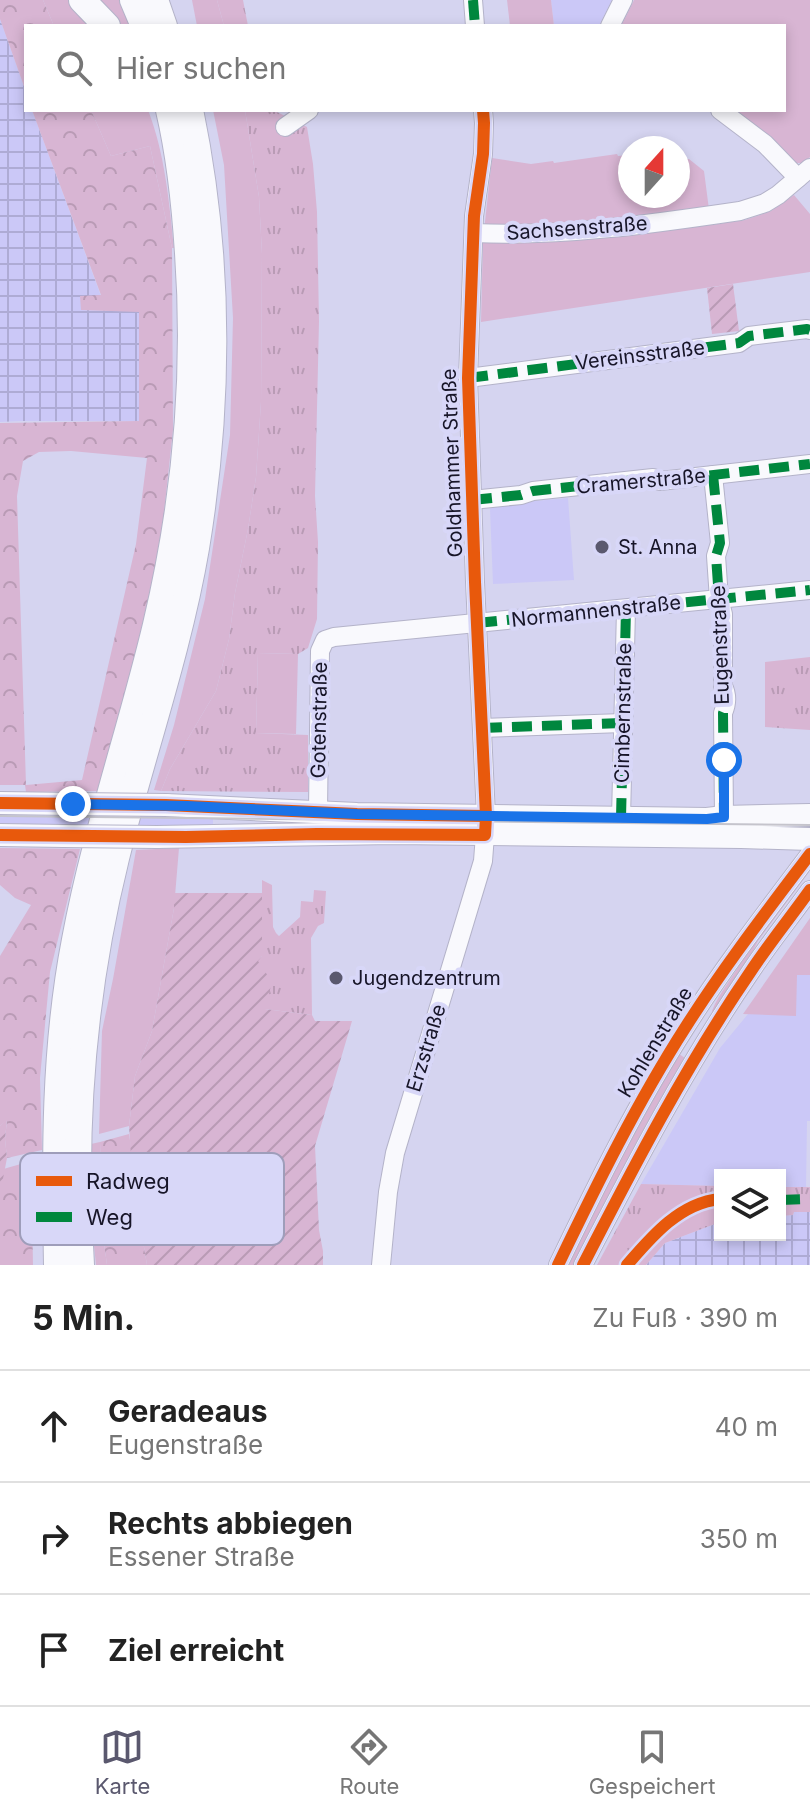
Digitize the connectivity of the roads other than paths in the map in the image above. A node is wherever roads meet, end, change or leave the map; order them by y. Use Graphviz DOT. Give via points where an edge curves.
graph roads {
  1 [pos="82,0"];
  2 [pos="133,0"];
  3 [pos="155,0"];
  4 [pos="473,0"];
  5 [pos="623,0"];
  6 [pos="105,24"];
  7 [pos="143,24"];
  8 [pos="163,24"];
  9 [pos="475,24"];
  10 [pos="611,24"];
  11 [pos="155,112"];
  12 [pos="169,112"];
  13 [pos="190,112"];
  14 [pos="306,112"];
  15 [pos="483,112"];
  16 [pos="723,112"];
  17 [pos="285,127"];
  18 [pos="804,173"];
  19 [pos="474,233"];
  20 [pos="191,297"];
  21 [pos="810,330"];
  22 [pos="468,378"];
  23 [pos="810,464"];
  24 [pos="713,475"];
  25 [pos="472,500"];
  26 [pos="810,590"];
  27 [pos="719,599"];
  28 [pos="626,609"];
  29 [pos="477,623"];
  30 [pos="623,723"];
  31 [pos="482,728"];
  32 [pos="0,803"];
  33 [pos="318,812"];
  34 [pos="810,815"];
  35 [pos="724,817"];
  36 [pos="621,818"];
  37 [pos="485,825"];
  38 [pos="0,835"];
  39 [pos="810,839"];
  40 [pos="810,854"];
  41 [pos="810,890"];
  42 [pos="695,1012"];
  43 [pos="717,1024"];
  44 [pos="56,1153"];
  45 [pos="77,1153"];
  46 [pos="57,1245"];
  47 [pos="79,1245"];
  48 [pos="90,1245"];
  49 [pos="57,1265"];
  50 [pos="81,1265"];
  51 [pos="91,1265"];
  52 [pos="381,1265"];
  53 [pos="558,1265"];
  54 [pos="583,1265"];
  1 -- 6 [label="highway"];
  2 -- 7 [label="highway"];
  3 -- 8 [label="highway"];
  4 -- 9 [label="street"];
  5 -- 10 [label="street"];
  11 -- 20 [label="highway"];
  12 -- 20 [label="highway"];
  13 -- 45 [label="highway" via="213,279 206,481 182,614 95,955"];
  14 -- 17 [label="street"];
  15 -- 19 [label="street, Goldhammer Straße"];
  16 -- 18 [label="street"];
  18 -- 19 [label="street, Sachsenstraße" via="765,203 740,211 563,232"];
  19 -- 22 [label="street, Goldhammer Straße"];
  20 -- 44 [label="highway" via="188,422 170,564 74,942"];
  21 -- 22 [label="street, Vereinsstraße"];
  22 -- 25 [label="street, Goldhammer Straße"];
  23 -- 24 [label="street, Cramerstraße"];
  24 -- 25 [label="street, Cramerstraße"];
  24 -- 27 [label="street, Eugenstraße"];
  25 -- 29 [label="street, Goldhammer Straße"];
  26 -- 27 [label="street, Normannenstraße"];
  27 -- 28 [label="street, Normannenstraße"];
  27 -- 35 [label="street, Eugenstraße" via="726,691"];
  28 -- 29 [label="street, Normannenstraße"];
  28 -- 30 [label="street, Cimbernstraße"];
  29 -- 31 [label="street, Goldhammer Straße"];
  29 -- 33 [label="street, Gotenstraße" via="325,640 320,651"];
  30 -- 31 [label="street"];
  30 -- 36 [label="street, Cimbernstraße"];
  31 -- 37 [label="street, Goldhammer Straße"];
  32 -- 33 [label="main road, bridge"];
  33 -- 37 [label="main road"];
  34 -- 35 [label="main road"];
  35 -- 36 [label="main road"];
  36 -- 37 [label="main road"];
  37 -- 38 [label="main road, bridge" via="332,834"];
  37 -- 39 [label="main road"];
  37 -- 52 [label="street, Erzstraße" via="483,861 395,1153"];
  40 -- 42 [label="street, Kohlenstraße"];
  41 -- 43 [label="street"];
  42 -- 43 [label="street, Kohlenstraße"];
  42 -- 53 [label="street, Kohlenstraße" via="643,1098"];
  43 -- 54 [label="street"];
  46 -- 49 [label="highway"];
  47 -- 50 [label="highway"];
  48 -- 51 [label="highway"];
}
